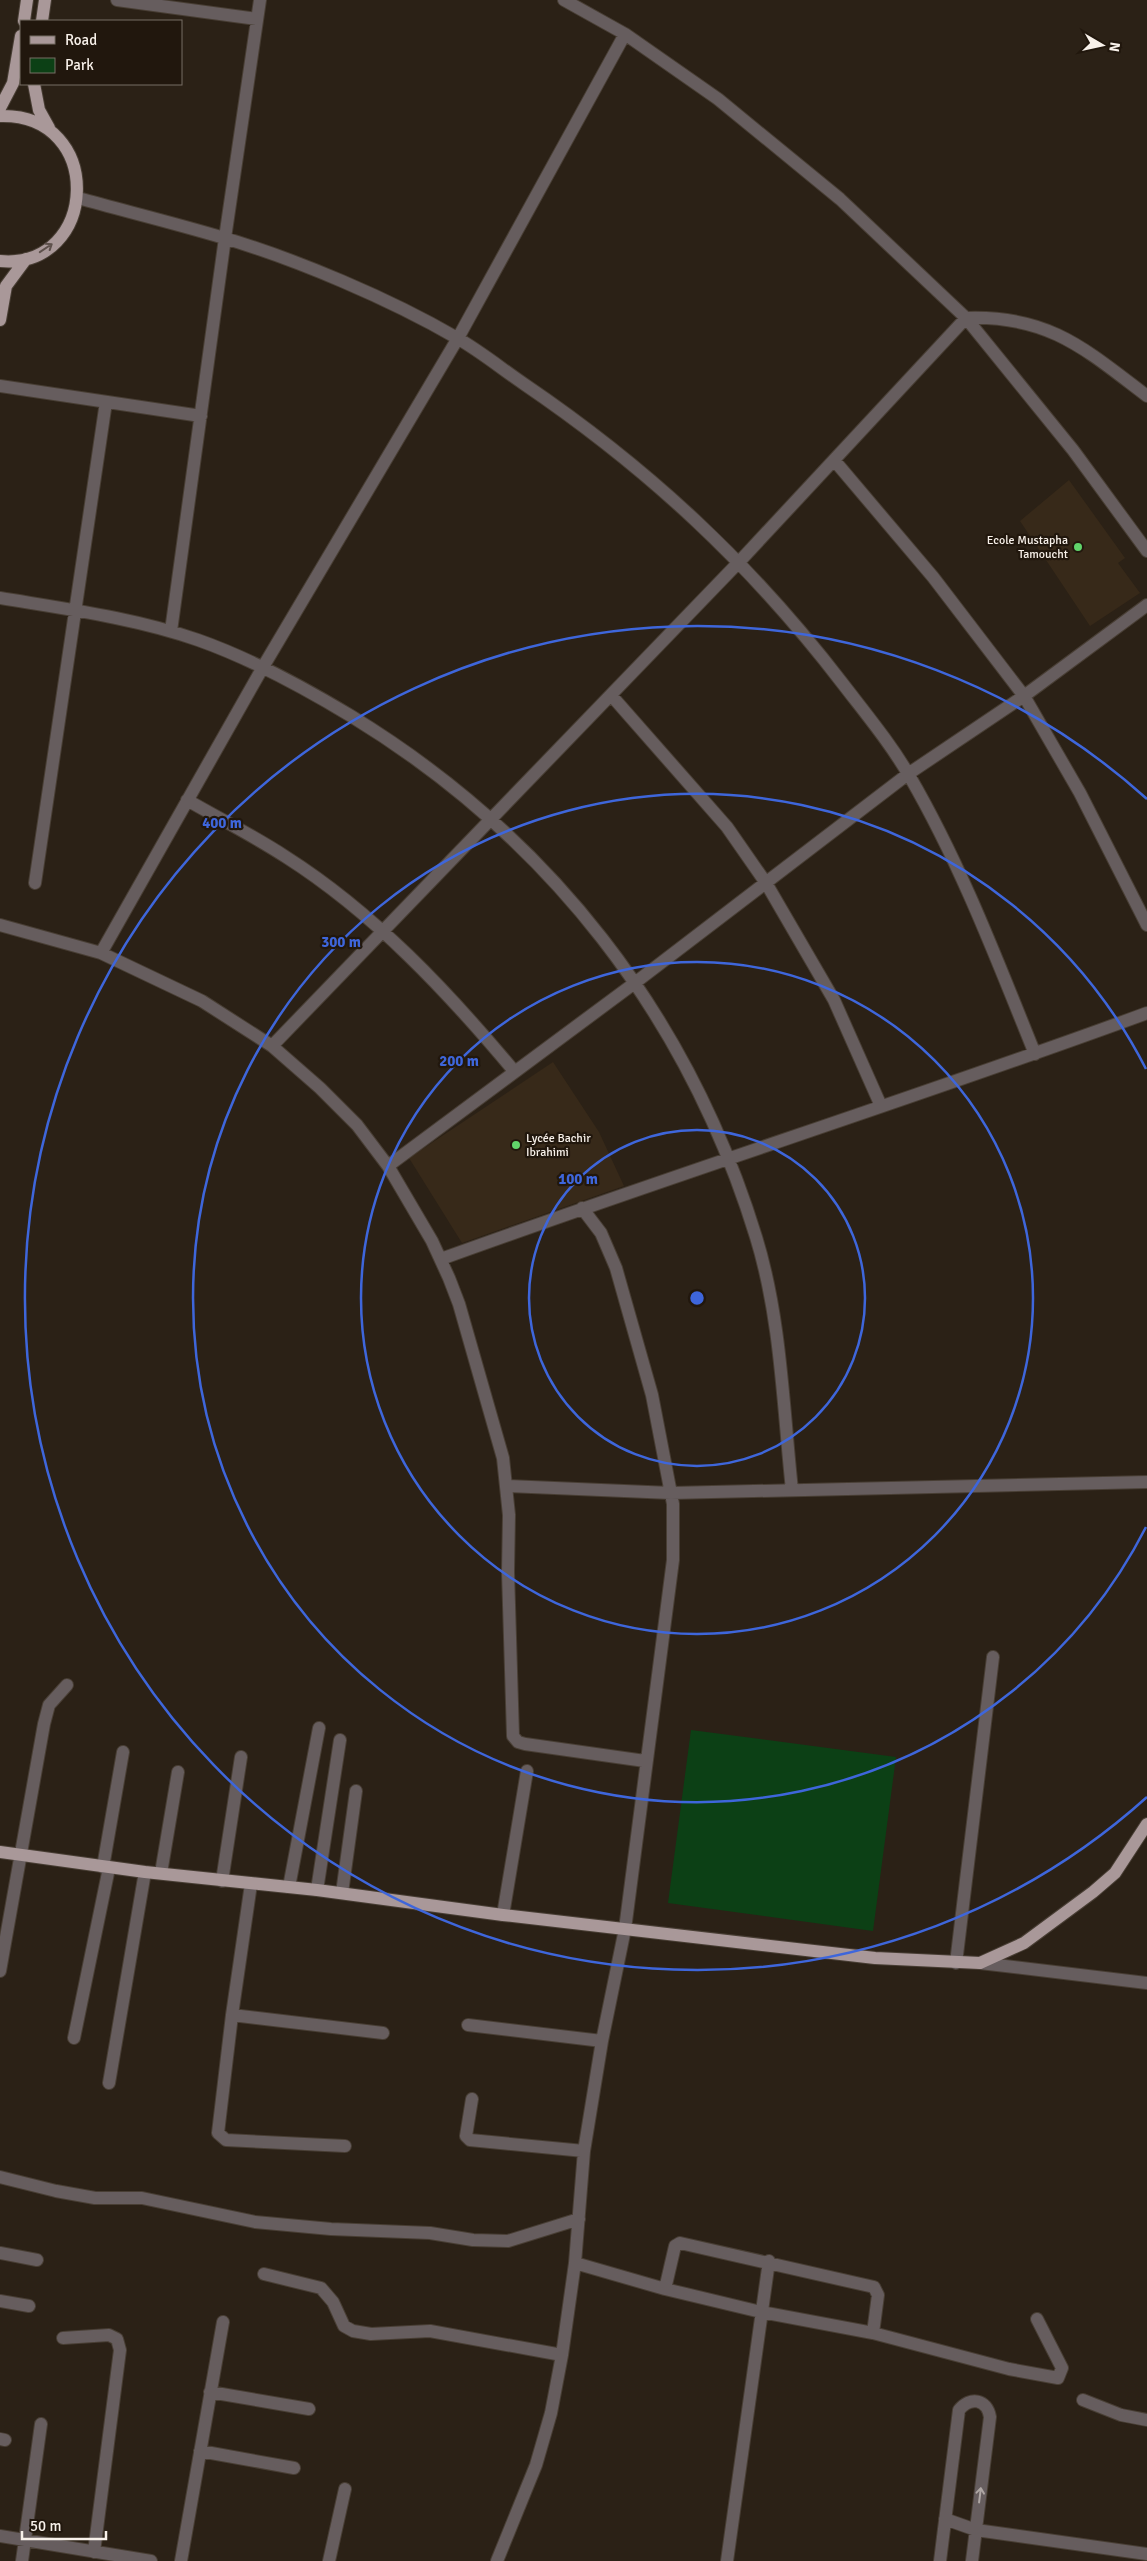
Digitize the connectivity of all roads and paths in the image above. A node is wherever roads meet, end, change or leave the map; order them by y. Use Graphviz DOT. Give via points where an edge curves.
graph roads {
  1 [pos="27,0"];
  2 [pos="45,0"];
  3 [pos="117,0"];
  4 [pos="260,0"];
  5 [pos="564,0"];
  6 [pos="257,19"];
  7 [pos="24,20"];
  8 [pos="42,20"];
  9 [pos="625,34"];
  10 [pos="20,42"];
  11 [pos="34,85"];
  12 [pos="0,108"];
  13 [pos="0,116"];
  14 [pos="52,132"];
  15 [pos="78,198"];
  16 [pos="225,238"];
  17 [pos="26,258"];
  18 [pos="0,261"];
  19 [pos="966,318"];
  20 [pos="0,320"];
  21 [pos="458,338"];
  22 [pos="0,386"];
  23 [pos="1147,396"];
  24 [pos="106,402"];
  25 [pos="202,416"];
  26 [pos="834,460"];
  27 [pos="1147,551"];
  28 [pos="739,562"];
  29 [pos="0,598"];
  30 [pos="1147,605"];
  31 [pos="76,610"];
  32 [pos="171,632"];
  33 [pos="263,667"];
  34 [pos="611,695"];
  35 [pos="1024,696"];
  36 [pos="908,774"];
  37 [pos="187,800"];
  38 [pos="491,819"];
  39 [pos="36,883"];
  40 [pos="766,883"];
  41 [pos="0,925"];
  42 [pos="1147,925"];
  43 [pos="382,932"];
  44 [pos="100,953"];
  45 [pos="636,982"];
  46 [pos="1147,1013"];
  47 [pos="272,1046"];
  48 [pos="1035,1054"];
  49 [pos="514,1071"];
  50 [pos="881,1106"];
  51 [pos="730,1160"];
  52 [pos="388,1166"];
  53 [pos="582,1208"];
  54 [pos="441,1259"];
  55 [pos="1147,1482"];
  56 [pos="507,1486"];
  57 [pos="792,1490"];
  58 [pos="671,1493"];
  59 [pos="993,1657"];
  60 [pos="67,1685"];
  61 [pos="318,1728"];
  62 [pos="340,1740"];
  63 [pos="123,1752"];
  64 [pos="241,1756"];
  65 [pos="645,1761"];
  66 [pos="527,1771"];
  67 [pos="178,1772"];
  68 [pos="356,1791"];
  69 [pos="1147,1824"];
  70 [pos="0,1852"];
  71 [pos="20,1855"];
  72 [pos="106,1867"];
  73 [pos="145,1872"];
  74 [pos="161,1873"];
  75 [pos="222,1881"];
  76 [pos="251,1884"];
  77 [pos="289,1887"];
  78 [pos="318,1890"];
  79 [pos="342,1893"];
  80 [pos="503,1915"];
  81 [pos="625,1929"];
  82 [pos="956,1963"];
  83 [pos="980,1963"];
  84 [pos="0,1971"];
  85 [pos="1147,1983"];
  86 [pos="232,2015"];
  87 [pos="468,2025"];
  88 [pos="383,2032"];
  89 [pos="74,2038"];
  90 [pos="602,2041"];
  91 [pos="109,2083"];
  92 [pos="472,2099"];
  93 [pos="345,2146"];
  94 [pos="584,2151"];
  95 [pos="0,2177"];
  96 [pos="578,2219"];
  97 [pos="0,2253"];
  98 [pos="37,2260"];
  99 [pos="769,2261"];
  100 [pos="575,2263"];
  101 [pos="264,2274"];
  102 [pos="665,2290"];
  103 [pos="0,2301"];
  104 [pos="29,2306"];
  105 [pos="761,2312"];
  106 [pos="1037,2319"];
  107 [pos="223,2322"];
  108 [pos="873,2334"];
  109 [pos="64,2338"];
  110 [pos="562,2355"];
  111 [pos="210,2392"];
  112 [pos="1083,2400"];
  113 [pos="309,2409"];
  114 [pos="1147,2420"];
  115 [pos="41,2424"];
  116 [pos="200,2451"];
  117 [pos="294,2468"];
  118 [pos="345,2489"];
  119 [pos="945,2519"];
  120 [pos="976,2530"];
  121 [pos="0,2536"];
  122 [pos="25,2540"];
  123 [pos="94,2552"];
  124 [pos="1147,2554"];
  125 [pos="22,2561"];
  126 [pos="150,2561"];
  127 [pos="181,2561"];
  128 [pos="329,2561"];
  129 [pos="497,2561"];
  130 [pos="727,2561"];
  131 [pos="940,2561"];
  132 [pos="972,2561"];
  1 -- 7 [label="main road"];
  2 -- 8 [label="main road"];
  3 -- 6 [label="street"];
  4 -- 6 [label="street"];
  5 -- 9 [label="street"];
  6 -- 16 [label="street"];
  9 -- 19 [label="street" via="778,146 840,199"];
  9 -- 21 [label="street"];
  10 -- 12 [label="main road" via="13,82"];
  11 -- 14 [label="main road" via="38,110"];
  13 -- 14 [label="main road" via="28,119"];
  14 -- 15 [label="main road" via="73,162"];
  15 -- 16 [label="street"];
  17 -- 15 [label="main road, one-way" via="43,251 64,232"];
  16 -- 21 [label="street" via="320,273"];
  16 -- 25 [label="street"];
  17 -- 18 [label="main road"];
  17 -- 20 [label="main road" via="6,286"];
  19 -- 23 [label="street" via="1015,321 1062,335"];
  19 -- 26 [label="street"];
  19 -- 27 [label="street" via="1073,450"];
  21 -- 28 [label="street" via="622,454"];
  21 -- 33 [label="street"];
  22 -- 24 [label="street"];
  24 -- 25 [label="street"];
  24 -- 31 [label="street"];
  25 -- 32 [label="street"];
  26 -- 28 [label="street"];
  26 -- 35 [label="street" via="933,577"];
  28 -- 34 [label="street"];
  28 -- 36 [label="street" via="826,662"];
  29 -- 31 [label="street"];
  30 -- 35 [label="street"];
  31 -- 32 [label="street"];
  31 -- 39 [label="street"];
  32 -- 33 [label="street"];
  33 -- 37 [label="street"];
  33 -- 38 [label="street" via="374,730"];
  34 -- 38 [label="street"];
  34 -- 40 [label="street" via="727,826"];
  35 -- 36 [label="street"];
  35 -- 42 [label="street" via="1080,793"];
  36 -- 40 [label="street"];
  36 -- 48 [label="street" via="947,845 983,923"];
  37 -- 43 [label="street" via="286,857"];
  37 -- 44 [label="street"];
  38 -- 43 [label="street"];
  38 -- 45 [label="street" via="562,890"];
  40 -- 45 [label="street"];
  40 -- 50 [label="street" via="834,1000"];
  41 -- 44 [label="street"];
  43 -- 47 [label="street"];
  43 -- 49 [label="street" via="464,1012"];
  44 -- 47 [label="street" via="202,1001"];
  45 -- 49 [label="street"];
  45 -- 51 [label="street" via="684,1063"];
  46 -- 48 [label="street"];
  47 -- 52 [label="street" via="357,1126"];
  48 -- 50 [label="street"];
  49 -- 52 [label="street"];
  50 -- 51 [label="street"];
  51 -- 53 [label="street"];
  51 -- 57 [label="street" via="757,1239 774,1313"];
  52 -- 54 [label="street"];
  53 -- 54 [label="street"];
  53 -- 58 [label="street" via="601,1232 633,1322 652,1395"];
  54 -- 56 [label="street" via="459,1304"];
  55 -- 57 [label="street"];
  56 -- 58 [label="street"];
  56 -- 65 [label="street" via="514,1736 525,1744"];
  57 -- 58 [label="street"];
  58 -- 65 [label="street" via="673,1560"];
  59 -- 82 [label="street"];
  60 -- 71 [label="street" via="49,1705"];
  61 -- 77 [label="street"];
  62 -- 78 [label="street"];
  63 -- 72 [label="street"];
  64 -- 75 [label="street"];
  65 -- 81 [label="street"];
  66 -- 80 [label="street"];
  67 -- 74 [label="street"];
  68 -- 79 [label="street"];
  69 -- 83 [label="main road" via="1115,1873 1094,1892 1024,1943"];
  70 -- 71 [label="main road"];
  71 -- 72 [label="main road"];
  71 -- 84 [label="street"];
  72 -- 73 [label="main road"];
  72 -- 89 [label="street"];
  73 -- 74 [label="main road"];
  73 -- 91 [label="street"];
  74 -- 75 [label="main road"];
  75 -- 76 [label="main road"];
  76 -- 77 [label="main road"];
  76 -- 86 [label="street"];
  77 -- 78 [label="main road"];
  78 -- 79 [label="main road"];
  79 -- 80 [label="main road"];
  80 -- 81 [label="main road"];
  81 -- 82 [label="main road" via="875,1958"];
  81 -- 90 [label="street"];
  82 -- 83 [label="main road"];
  83 -- 85 [label="street"];
  86 -- 88 [label="street"];
  86 -- 93 [label="street" via="218,2133 226,2140"];
  87 -- 90 [label="street"];
  90 -- 94 [label="street"];
  92 -- 94 [label="street" via="465,2129 470,2140"];
  94 -- 96 [label="street"];
  95 -- 96 [label="street" via="56,2191 96,2198 142,2198 255,2222 430,2233 473,2240 508,2241"];
  96 -- 100 [label="street"];
  97 -- 98 [label="street"];
  99 -- 102 [label="street" via="680,2243 676,2246"];
  99 -- 105 [label="street"];
  99 -- 108 [label="street" via="874,2287 878,2295"];
  100 -- 102 [label="street"];
  100 -- 110 [label="street"];
  101 -- 110 [label="street" via="321,2288 333,2302 344,2326 353,2332 430,2331"];
  102 -- 105 [label="street"];
  103 -- 104 [label="street"];
  105 -- 108 [label="street"];
  105 -- 130 [label="street"];
  106 -- 108 [label="street" via="1062,2368 1058,2378 1009,2369"];
  107 -- 111 [label="street"];
  109 -- 123 [label="street" via="109,2335 117,2339 120,2350"];
  110 -- 129 [label="street" via="551,2413 536,2465"];
  111 -- 113 [label="street"];
  111 -- 116 [label="street"];
  112 -- 114 [label="street" via="1121,2415"];
  115 -- 122 [label="street"];
  116 -- 117 [label="street"];
  116 -- 127 [label="street"];
  118 -- 128 [label="street"];
  119 -- 120 [label="street"];
  120 -- 119 [label="street, one-way" via="990,2417 984,2404 978,2401 970,2401 959,2410"];
  119 -- 131 [label="street"];
  120 -- 124 [label="street"];
  120 -- 132 [label="street"];
  121 -- 122 [label="street"];
  122 -- 123 [label="street"];
  122 -- 125 [label="street"];
  123 -- 126 [label="street"];
}
